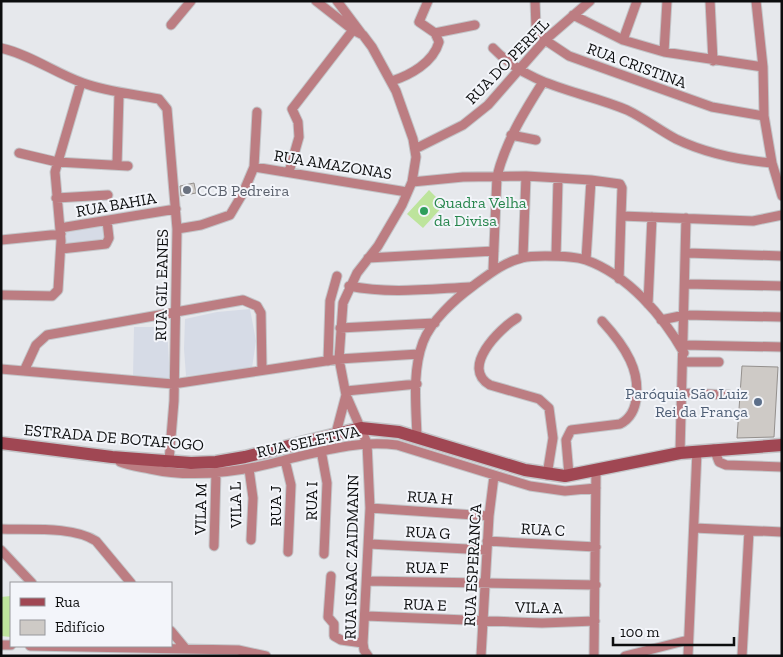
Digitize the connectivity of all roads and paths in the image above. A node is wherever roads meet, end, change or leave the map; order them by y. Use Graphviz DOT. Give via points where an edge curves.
graph roads {
  1 [pos="191,1"];
  2 [pos="316,1"];
  3 [pos="337,1"];
  4 [pos="428,1"];
  5 [pos="535,1"];
  6 [pos="590,1"];
  7 [pos="636,1"];
  8 [pos="667,1"];
  9 [pos="710,1"];
  10 [pos="756,1"];
  11 [pos="573,15"];
  12 [pos="171,24"];
  13 [pos="475,25"];
  14 [pos="352,30"];
  15 [pos="435,33"];
  16 [pos="363,35"];
  17 [pos="545,40"];
  18 [pos="623,40"];
  19 [pos="1,48"];
  20 [pos="493,48"];
  21 [pos="664,52"];
  22 [pos="714,61"];
  23 [pos="763,67"];
  24 [pos="520,71"];
  25 [pos="392,81"];
  26 [pos="542,82"];
  27 [pos="81,83"];
  28 [pos="119,94"];
  29 [pos="257,112"];
  30 [pos="764,116"];
  31 [pos="511,135"];
  32 [pos="536,140"];
  33 [pos="415,148"];
  34 [pos="19,153"];
  35 [pos="57,162"];
  36 [pos="772,163"];
  37 [pos="117,165"];
  38 [pos="128,166"];
  39 [pos="254,167"];
  40 [pos="289,172"];
  41 [pos="497,176"];
  42 [pos="526,176"];
  43 [pos="558,179"];
  44 [pos="591,180"];
  45 [pos="412,182"];
  46 [pos="407,192"];
  47 [pos="108,195"];
  48 [pos="782,196"];
  49 [pos="56,198"];
  50 [pos="176,208"];
  51 [pos="621,216"];
  52 [pos="652,217"];
  53 [pos="686,218"];
  54 [pos="779,219"];
  55 [pos="107,221"];
  56 [pos="177,229"];
  57 [pos="60,231"];
  58 [pos="1,240"];
  59 [pos="61,249"];
  60 [pos="494,251"];
  61 [pos="687,253"];
  62 [pos="556,256"];
  63 [pos="782,256"];
  64 [pos="523,257"];
  65 [pos="368,258"];
  66 [pos="586,260"];
  67 [pos="492,271"];
  68 [pos="337,276"];
  69 [pos="619,279"];
  70 [pos="686,284"];
  71 [pos="349,286"];
  72 [pos="782,286"];
  73 [pos="470,288"];
  74 [pos="1,295"];
  75 [pos="648,304"];
  76 [pos="176,313"];
  77 [pos="685,315"];
  78 [pos="782,317"];
  79 [pos="517,318"];
  80 [pos="661,320"];
  81 [pos="602,321"];
  82 [pos="435,323"];
  83 [pos="340,328"];
  84 [pos="782,347"];
  85 [pos="684,353"];
  86 [pos="419,354"];
  87 [pos="339,359"];
  88 [pos="328,360"];
  89 [pos="720,362"];
  90 [pos="1,369"];
  91 [pos="262,370"];
  92 [pos="24,371"];
  93 [pos="173,384"];
  94 [pos="417,384"];
  95 [pos="346,393"];
  96 [pos="683,393"];
  97 [pos="729,395"];
  98 [pos="362,428"];
  99 [pos="385,431"];
  100 [pos="336,432"];
  101 [pos="417,437"];
  102 [pos="367,442"];
  103 [pos="1,444"];
  104 [pos="782,445"];
  105 [pos="714,449"];
  106 [pos="321,450"];
  107 [pos="697,451"];
  108 [pos="680,453"];
  109 [pos="112,456"];
  110 [pos="286,460"];
  111 [pos="169,461"];
  112 [pos="782,467"];
  113 [pos="249,469"];
  114 [pos="596,471"];
  115 [pos="216,473"];
  116 [pos="547,475"];
  117 [pos="569,475"];
  118 [pos="494,476"];
  119 [pos="596,488"];
  120 [pos="370,508"];
  121 [pos="489,516"];
  122 [pos="694,528"];
  123 [pos="1,529"];
  124 [pos="749,531"];
  125 [pos="782,532"];
  126 [pos="251,540"];
  127 [pos="369,544"];
  128 [pos="214,546"];
  129 [pos="487,546"];
  130 [pos="596,547"];
  131 [pos="1,550"];
  132 [pos="288,552"];
  133 [pos="324,554"];
  134 [pos="330,576"];
  135 [pos="367,581"];
  136 [pos="31,582"];
  137 [pos="130,582"];
  138 [pos="485,584"];
  139 [pos="596,585"];
  140 [pos="366,616"];
  141 [pos="483,620"];
  142 [pos="594,621"];
  143 [pos="172,632"];
  144 [pos="688,640"];
  145 [pos="363,642"];
  146 [pos="91,647"];
  147 [pos="185,648"];
  148 [pos="266,656"];
  149 [pos="368,656"];
  150 [pos="481,656"];
  151 [pos="594,656"];
  152 [pos="624,656"];
  153 [pos="688,656"];
  154 [pos="742,656"];
  1 -- 12 [label="street"];
  2 -- 14 [label="street"];
  3 -- 16 [label="street"];
  4 -- 15 [label="street" via="419,20 422,26"];
  5 -- 17 [label="street" via="536,28"];
  6 -- 11 [label="street, RUA DO PERFIL"];
  7 -- 18 [label="street"];
  8 -- 21 [label="street"];
  9 -- 22 [label="street"];
  10 -- 23 [label="street"];
  11 -- 17 [label="street, RUA DO PERFIL"];
  11 -- 18 [label="street"];
  13 -- 15 [label="street"];
  14 -- 16 [label="street"];
  14 -- 40 [label="street" via="292,109 298,122 299,137"];
  15 -- 25 [label="street" via="439,42 433,53 413,72"];
  16 -- 25 [label="street"];
  17 -- 24 [label="street, RUA DO PERFIL"];
  17 -- 30 [label="street, RUA CRISTINA" via="568,56 647,85 712,107"];
  18 -- 21 [label="street"];
  19 -- 27 [label="street" via="33,58"];
  20 -- 24 [label="street"];
  21 -- 22 [label="street"];
  22 -- 23 [label="street"];
  23 -- 30 [label="street"];
  24 -- 26 [label="street"];
  24 -- 33 [label="street, RUA DO PERFIL" via="493,101 463,125"];
  25 -- 33 [label="street"];
  26 -- 31 [label="street"];
  26 -- 36 [label="street" via="624,109 695,148 741,160"];
  27 -- 28 [label="street"];
  27 -- 35 [label="street"];
  28 -- 37 [label="street"];
  28 -- 50 [label="street, RUA GIL EANES" via="160,99 166,108"];
  29 -- 39 [label="street"];
  30 -- 36 [label="street"];
  31 -- 32 [label="street"];
  31 -- 41 [label="street"];
  33 -- 45 [label="street"];
  34 -- 35 [label="street"];
  35 -- 37 [label="street"];
  35 -- 49 [label="street"];
  36 -- 48 [label="street"];
  37 -- 38 [label="street"];
  39 -- 40 [label="street, RUA AMAZONAS"];
  39 -- 56 [label="street" via="230,215"];
  40 -- 46 [label="street, RUA AMAZONAS"];
  41 -- 42 [label="street"];
  41 -- 45 [label="street"];
  41 -- 60 [label="street"];
  42 -- 43 [label="street"];
  42 -- 64 [label="street"];
  43 -- 44 [label="street"];
  43 -- 62 [label="street"];
  44 -- 51 [label="street" via="620,184"];
  44 -- 66 [label="street"];
  45 -- 46 [label="street"];
  46 -- 65 [label="street"];
  47 -- 49 [label="street"];
  49 -- 57 [label="street"];
  50 -- 55 [label="street, RUA BAHIA"];
  50 -- 56 [label="street, RUA GIL EANES"];
  51 -- 52 [label="street"];
  51 -- 69 [label="street"];
  52 -- 53 [label="street"];
  52 -- 75 [label="street"];
  53 -- 54 [label="street"];
  53 -- 61 [label="street"];
  55 -- 57 [label="street, RUA BAHIA"];
  55 -- 59 [label="street" via="109,238 106,244"];
  56 -- 76 [label="street, RUA GIL EANES"];
  57 -- 58 [label="street, RUA BAHIA"];
  57 -- 59 [label="street"];
  59 -- 74 [label="street" via="58,290 52,296"];
  60 -- 65 [label="street"];
  60 -- 67 [label="street"];
  61 -- 63 [label="street"];
  61 -- 70 [label="street"];
  62 -- 64 [label="street"];
  62 -- 66 [label="street"];
  64 -- 67 [label="street"];
  65 -- 71 [label="street"];
  66 -- 69 [label="street"];
  67 -- 73 [label="street"];
  68 -- 88 [label="street" via="330,309"];
  69 -- 75 [label="street"];
  70 -- 72 [label="street"];
  70 -- 77 [label="street"];
  71 -- 73 [label="street" via="392,291"];
  71 -- 83 [label="street"];
  73 -- 82 [label="street"];
  75 -- 80 [label="street"];
  76 -- 91 [label="street" via="236,301 253,303 260,313"];
  76 -- 92 [label="street" via="47,335 38,341"];
  76 -- 93 [label="street, RUA GIL EANES"];
  77 -- 78 [label="street"];
  77 -- 80 [label="street"];
  77 -- 85 [label="street"];
  79 -- 116 [label="street" via="502,327 493,338 478,370 483,381 490,385 539,399 549,408 553,438"];
  80 -- 85 [label="street"];
  81 -- 117 [label="street" via="631,361 636,388 635,407 627,420 620,424 571,430 566,440"];
  82 -- 83 [label="street"];
  82 -- 86 [label="street"];
  83 -- 87 [label="street"];
  84 -- 85 [label="street"];
  85 -- 89 [label="street"];
  85 -- 96 [label="street"];
  86 -- 87 [label="street"];
  86 -- 94 [label="street"];
  87 -- 88 [label="street"];
  87 -- 95 [label="street"];
  88 -- 91 [label="street"];
  90 -- 92 [label="street"];
  91 -- 93 [label="street"];
  92 -- 93 [label="street"];
  93 -- 111 [label="street, RUA GIL EANES"];
  94 -- 95 [label="street"];
  94 -- 101 [label="street"];
  95 -- 98 [label="street, RUA ISAAC ZAIDMANN"];
  95 -- 100 [label="street"];
  96 -- 97 [label="street"];
  96 -- 108 [label="street"];
  98 -- 99 [label="main road, ESTRADA DE BOTAFOGO"];
  98 -- 100 [label="main road, ESTRADA DE BOTAFOGO"];
  98 -- 102 [label="street, RUA ISAAC ZAIDMANN"];
  99 -- 101 [label="main road, ESTRADA DE BOTAFOGO"];
  99 -- 102 [label="street"];
  100 -- 111 [label="main road, ESTRADA DE BOTAFOGO" via="245,457 216,462"];
  101 -- 116 [label="main road, ESTRADA DE BOTAFOGO"];
  102 -- 106 [label="street, RUA SELETIVA"];
  102 -- 118 [label="street, RUA SELETIVA" via="397,445"];
  102 -- 120 [label="street, RUA ISAAC ZAIDMANN"];
  103 -- 109 [label="main road, ESTRADA DE BOTAFOGO"];
  104 -- 105 [label="main road, ESTRADA DE BOTAFOGO"];
  105 -- 107 [label="main road, ESTRADA DE BOTAFOGO"];
  105 -- 112 [label="street" via="719,462 726,466"];
  106 -- 110 [label="street, RUA SELETIVA"];
  106 -- 133 [label="street, RUA I" via="327,483"];
  107 -- 108 [label="main road, ESTRADA DE BOTAFOGO"];
  107 -- 122 [label="street"];
  108 -- 114 [label="main road, ESTRADA DE BOTAFOGO"];
  109 -- 111 [label="main road, ESTRADA DE BOTAFOGO"];
  109 -- 115 [label="street, RUA SELETIVA" via="122,463 164,472"];
  110 -- 113 [label="street, RUA SELETIVA"];
  110 -- 132 [label="street, RUA J" via="291,492"];
  113 -- 115 [label="street, RUA SELETIVA"];
  113 -- 126 [label="street, VILA L" via="253,493"];
  114 -- 117 [label="main road, ESTRADA DE BOTAFOGO"];
  114 -- 119 [label="street"];
  115 -- 128 [label="street, VILA M"];
  116 -- 117 [label="main road, ESTRADA DE BOTAFOGO"];
  118 -- 119 [label="street, RUA SELETIVA" via="546,489"];
  118 -- 121 [label="street, RUA ESPERANCA"];
  119 -- 130 [label="street"];
  120 -- 121 [label="street, RUA H"];
  120 -- 127 [label="street, RUA ISAAC ZAIDMANN"];
  121 -- 129 [label="street, RUA ESPERANCA"];
  122 -- 124 [label="street"];
  122 -- 144 [label="street"];
  123 -- 137 [label="street" via="72,532 89,536"];
  124 -- 125 [label="street"];
  124 -- 154 [label="street"];
  127 -- 129 [label="street, RUA G"];
  127 -- 135 [label="street, RUA ISAAC ZAIDMANN"];
  129 -- 130 [label="street, RUA C"];
  129 -- 138 [label="street, RUA ESPERANCA"];
  130 -- 139 [label="street"];
  131 -- 136 [label="street"];
  134 -- 145 [label="street" via="328,617 334,624 334,636"];
  135 -- 138 [label="street, RUA F"];
  135 -- 140 [label="street, RUA ISAAC ZAIDMANN"];
  138 -- 139 [label="street, RUA F"];
  138 -- 141 [label="street, RUA ESPERANCA"];
  139 -- 142 [label="street"];
  140 -- 141 [label="street, RUA E"];
  140 -- 145 [label="street, RUA ISAAC ZAIDMANN"];
  141 -- 142 [label="street, VILA A"];
  141 -- 150 [label="street, RUA ESPERANCA"];
  142 -- 151 [label="street"];
  143 -- 147 [label="street"];
  144 -- 152 [label="street"];
  144 -- 153 [label="street"];
  145 -- 149 [label="street, RUA ISAAC ZAIDMANN"];
  146 -- 147 [label="street"];
  147 -- 148 [label="street" via="252,651"];
}
